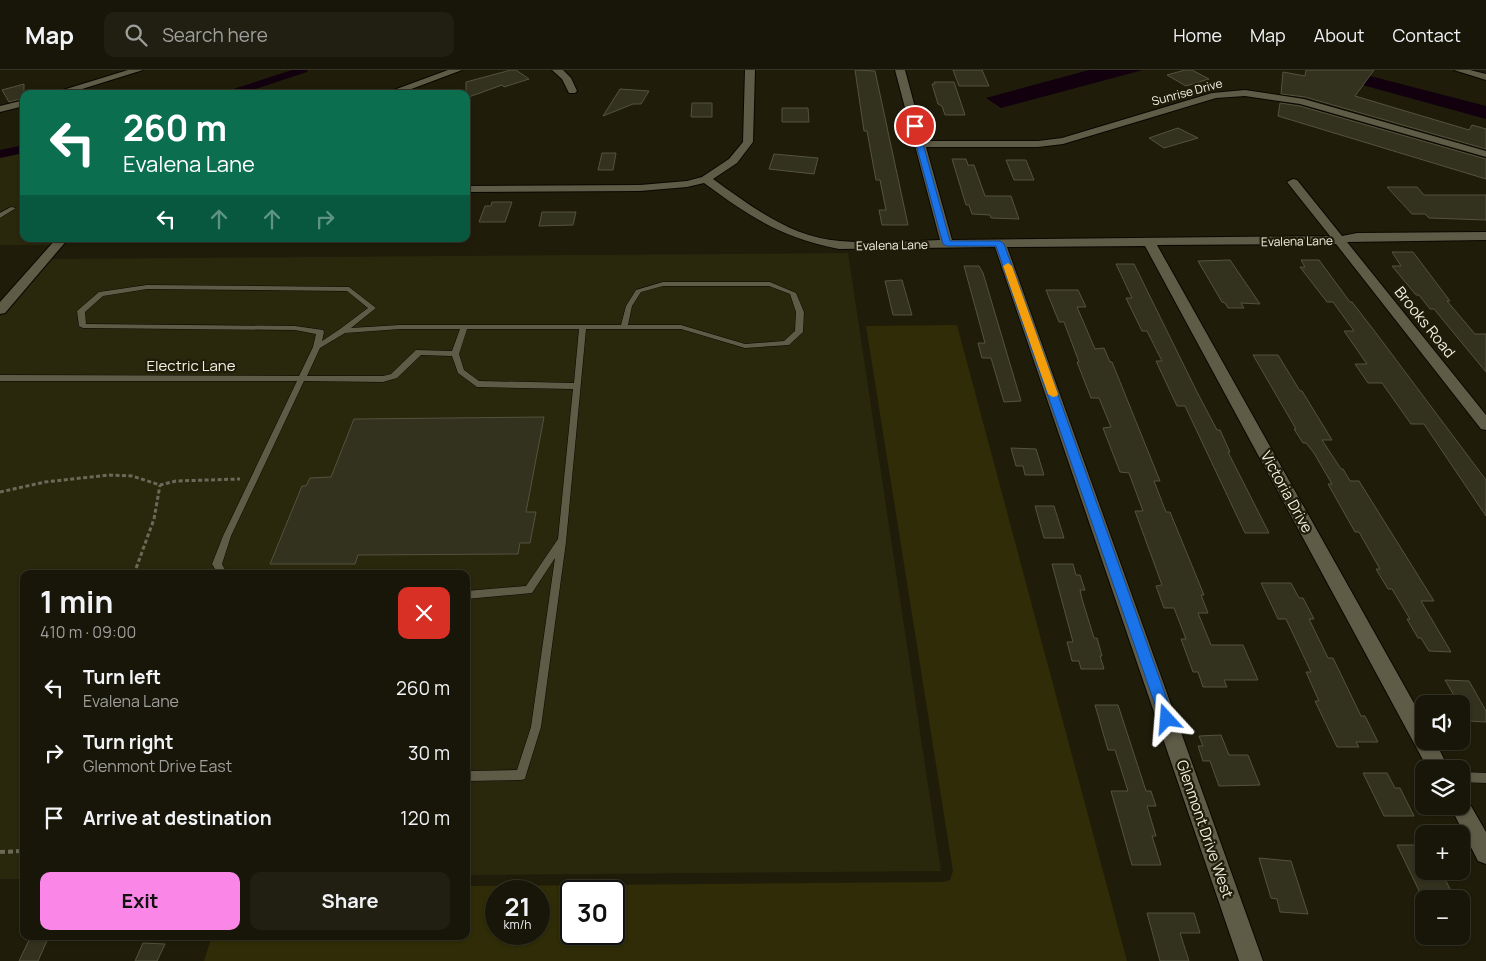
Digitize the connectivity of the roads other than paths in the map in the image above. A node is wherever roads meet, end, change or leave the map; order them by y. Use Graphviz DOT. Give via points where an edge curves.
graph roads {
  1 [pos="138,70"];
  2 [pos="457,70"];
  3 [pos="557,70"];
  4 [pos="750,70"];
  5 [pos="900,70"];
  6 [pos="1459,70"];
  7 [pos="1486,77"];
  8 [pos="69,90"];
  9 [pos="400,90"];
  10 [pos="572,91"];
  11 [pos="20,104"];
  12 [pos="0,109"];
  13 [pos="920,144"];
  14 [pos="1486,154"];
  15 [pos="706,179"];
  16 [pos="1293,182"];
  17 [pos="470,189"];
  18 [pos="13,208"];
  19 [pos="0,216"];
  20 [pos="1486,236"];
  21 [pos="1338,240"];
  22 [pos="59,242"];
  23 [pos="1150,243"];
  24 [pos="947,244"];
  25 [pos="1000,244"];
  26 [pos="0,310"];
  27 [pos="464,327"];
  28 [pos="583,327"];
  29 [pos="624,327"];
  30 [pos="344,331"];
  31 [pos="317,348"];
  32 [pos="455,354"];
  33 [pos="0,378"];
  34 [pos="301,378"];
  35 [pos="383,378"];
  36 [pos="577,386"];
  37 [pos="1486,425"];
  38 [pos="562,540"];
  39 [pos="221,570"];
  40 [pos="470,595"];
  41 [pos="1415,725"];
  42 [pos="470,776"];
  43 [pos="1470,777"];
  44 [pos="1486,778"];
  45 [pos="1465,815"];
  46 [pos="1485,851"];
  47 [pos="1250,961"];
  1 -- 8 [label="street"];
  2 -- 9 [label="street"];
  3 -- 10 [label="street" via="566,78"];
  4 -- 15 [label="street" via="748,142 733,161"];
  5 -- 13 [label="street"];
  6 -- 7 [label="street"];
  11 -- 12 [label="street"];
  13 -- 14 [label="street, Sunrise Drive" via="1063,141 1216,95 1245,93 1300,101"];
  13 -- 24 [label="street"];
  15 -- 17 [label="street" via="640,188"];
  15 -- 24 [label="street, Evalena Lane" via="763,220 805,238 850,245"];
  16 -- 21 [label="street, Brooks Road"];
  18 -- 19 [label="lane"];
  20 -- 21 [label="street, Evalena Lane" via="1357,236"];
  21 -- 23 [label="street, Evalena Lane"];
  21 -- 37 [label="street, Brooks Road"];
  22 -- 26 [label="street"];
  23 -- 25 [label="street, Evalena Lane"];
  23 -- 41 [label="street, Victoria Drive"];
  24 -- 25 [label="street, Evalena Lane"];
  25 -- 47 [label="street, Glenmont Drive West"];
  27 -- 28 [label="lane"];
  27 -- 30 [label="lane"];
  27 -- 32 [label="lane"];
  28 -- 29 [label="lane"];
  28 -- 36 [label="lane"];
  29 -- 29 [label="lane" via="681,327 745,346 786,343 798,332 800,312 793,293 770,284 663,284 638,291 629,306"];
  30 -- 31 [label="lane"];
  30 -- 31 [label="lane" via="372,308 349,289 147,287 101,294 81,311 84,326 295,328 320,332"];
  31 -- 34 [label="lane"];
  32 -- 35 [label="lane" via="419,352 394,376"];
  32 -- 36 [label="lane" via="461,371 477,384"];
  33 -- 34 [label="lane, Electric Lane"];
  34 -- 35 [label="lane, Electric Lane"];
  34 -- 39 [label="lane" via="227,536 217,564"];
  36 -- 38 [label="lane"];
  38 -- 40 [label="lane" via="529,590"];
  38 -- 42 [label="lane" via="536,728 522,776"];
  43 -- 44 [label="lane"];
  45 -- 46 [label="street"];
}
